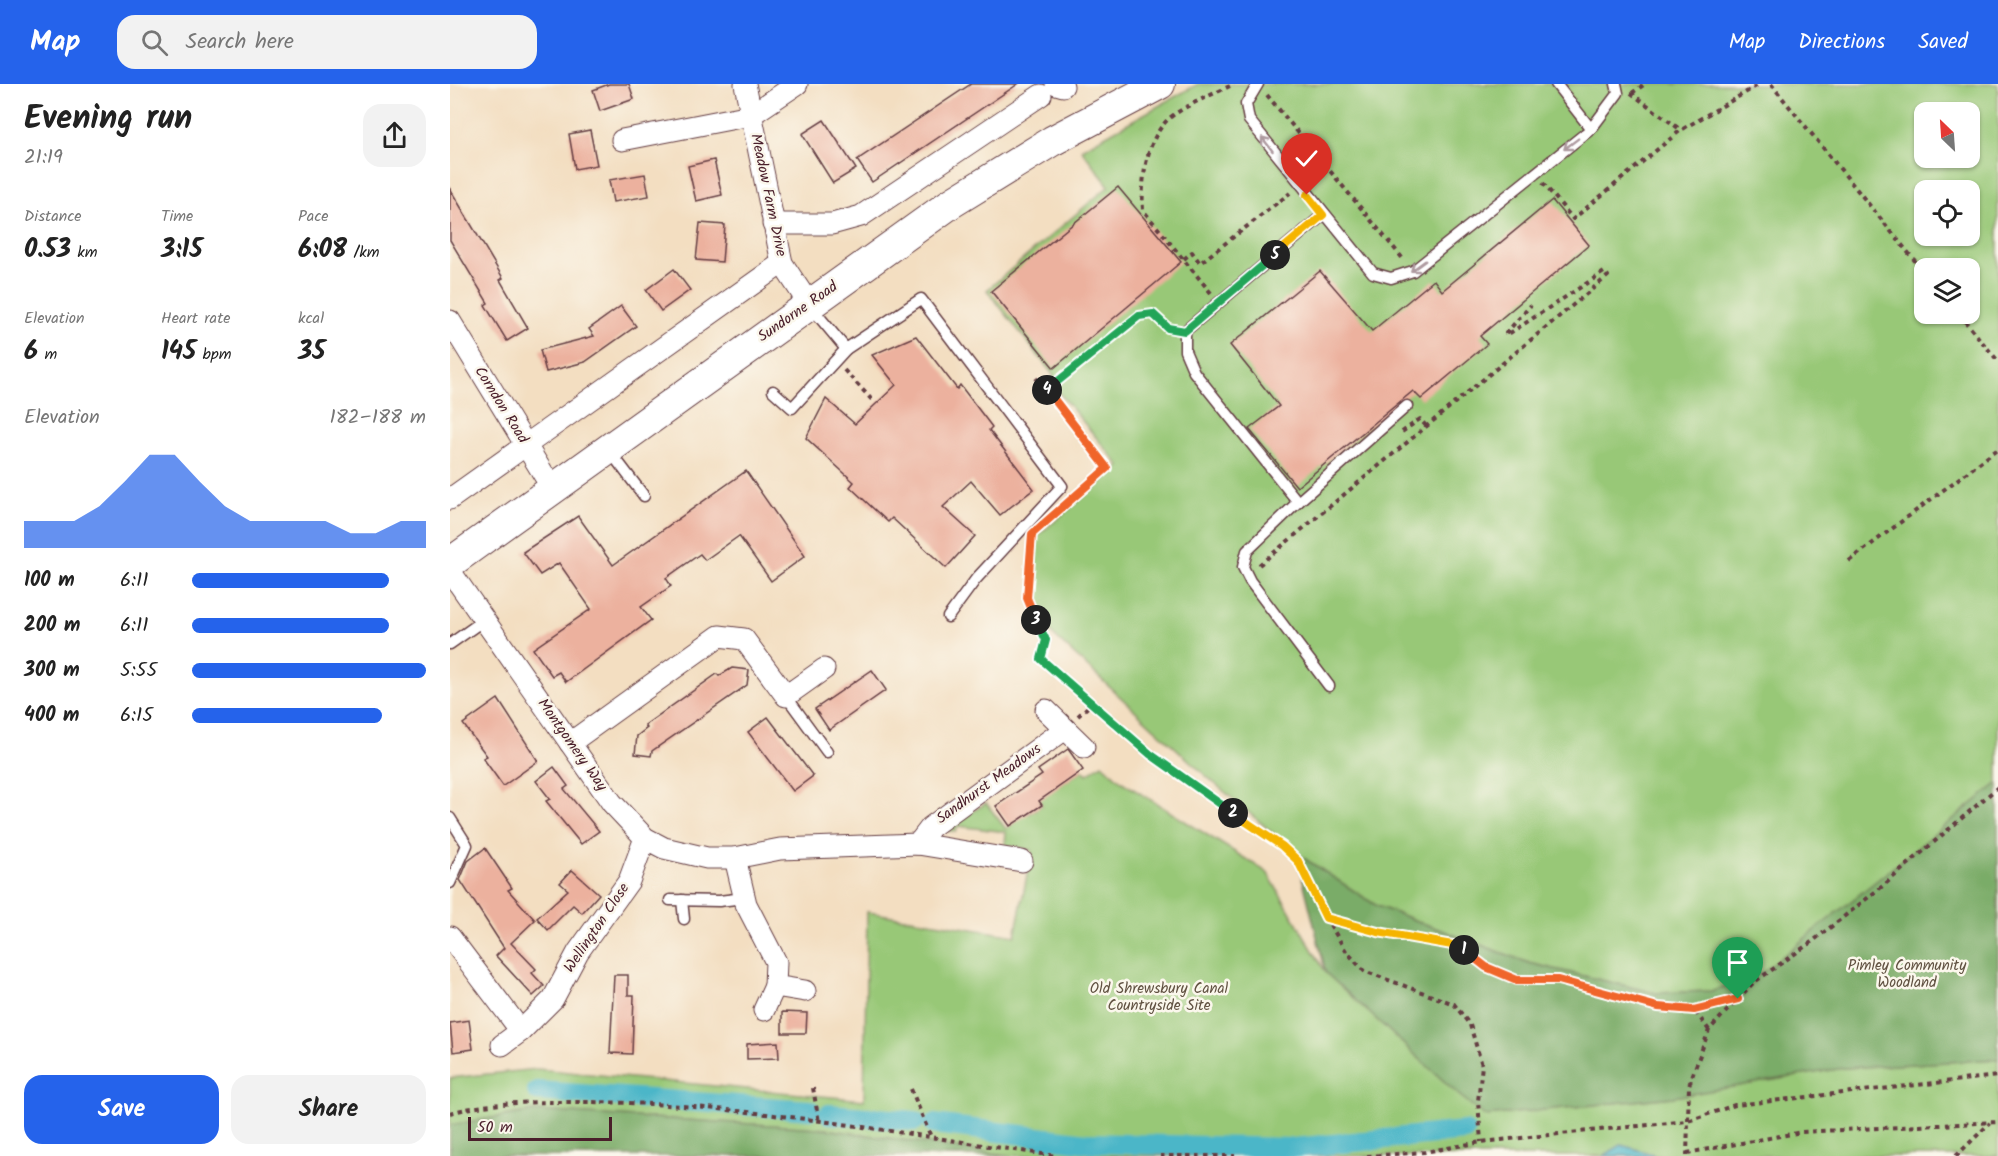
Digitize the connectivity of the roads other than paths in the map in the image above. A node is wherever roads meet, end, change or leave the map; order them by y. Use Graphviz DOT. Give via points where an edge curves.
graph roads {
  1 [pos="744,84"];
  2 [pos="797,84"];
  3 [pos="1160,84"];
  4 [pos="1258,84"];
  5 [pos="1556,84"];
  6 [pos="1053,88"];
  7 [pos="1617,89"];
  8 [pos="751,115"];
  9 [pos="1591,129"];
  10 [pos="622,140"];
  11 [pos="1323,215"];
  12 [pos="773,224"];
  13 [pos="782,263"];
  14 [pos="809,304"];
  15 [pos="450,321"];
  16 [pos="846,349"];
  17 [pos="773,391"];
  18 [pos="1407,406"];
  19 [pos="525,444"];
  20 [pos="607,448"];
  21 [pos="552,488"];
  22 [pos="644,496"];
  23 [pos="450,499"];
  24 [pos="1298,502"];
  25 [pos="450,563"];
  26 [pos="450,571"];
  27 [pos="948,617"];
  28 [pos="484,620"];
  29 [pos="450,644"];
  30 [pos="824,669"];
  31 [pos="1329,686"];
  32 [pos="786,696"];
  33 [pos="1046,710"];
  34 [pos="1065,729"];
  35 [pos="570,743"];
  36 [pos="1084,747"];
  37 [pos="827,752"];
  38 [pos="450,818"];
  39 [pos="645,838"];
  40 [pos="918,844"];
  41 [pos="735,858"];
  42 [pos="1022,861"];
  43 [pos="450,884"];
  44 [pos="744,898"];
  45 [pos="670,900"];
  46 [pos="682,900"];
  47 [pos="684,919"];
  48 [pos="450,937"];
  49 [pos="775,986"];
  50 [pos="805,991"];
  51 [pos="764,1010"];
  52 [pos="521,1031"];
  53 [pos="502,1045"];
  1 -- 8 [label="street, Meadow Farm Drive"];
  2 -- 8 [label="street"];
  3 -- 14 [label="main road, Sundorne Road" via="977,186"];
  11 -- 4 [label="lane, one-way" via="1249,120 1246,104"];
  5 -- 9 [label="lane"];
  6 -- 12 [label="street" via="861,216 832,224"];
  7 -- 9 [label="lane"];
  8 -- 10 [label="street, Meadow Farm Drive"];
  8 -- 12 [label="street, Meadow Farm Drive"];
  9 -- 11 [label="lane, one-way" via="1413,271 1391,278 1373,273"];
  11 -- 24 [label="lane" via="1185,331 1185,351 1194,372"];
  12 -- 13 [label="street, Meadow Farm Drive"];
  13 -- 14 [label="street, Meadow Farm Drive"];
  13 -- 19 [label="street"];
  14 -- 16 [label="lane"];
  14 -- 20 [label="main road, Sundorne Road"];
  15 -- 19 [label="street, Corndon Road"];
  16 -- 17 [label="lane" via="792,408"];
  16 -- 27 [label="lane" via="921,299 1062,486 975,579"];
  18 -- 24 [label="lane"];
  19 -- 21 [label="street, Corndon Road"];
  19 -- 23 [label="street"];
  20 -- 21 [label="main road, Sundorne Road"];
  20 -- 22 [label="lane"];
  21 -- 25 [label="main road, Sundorne Road"];
  24 -- 31 [label="lane" via="1248,551 1243,567"];
  26 -- 28 [label="street, Montgomery Way"];
  28 -- 29 [label="lane"];
  28 -- 35 [label="street, Montgomery Way"];
  30 -- 32 [label="street"];
  32 -- 35 [label="street" via="744,639 719,636"];
  32 -- 37 [label="lane"];
  33 -- 34 [label="street"];
  34 -- 36 [label="street"];
  34 -- 40 [label="street, Sandhurst Meadows" via="932,827"];
  35 -- 39 [label="street, Montgomery Way" via="612,803"];
  38 -- 43 [label="lane" via="467,845"];
  39 -- 41 [label="street, Montgomery Way" via="685,854"];
  39 -- 52 [label="street, Wellington Close" via="629,882 578,952 553,999"];
  40 -- 41 [label="street, Sandhurst Meadows" via="780,849"];
  40 -- 42 [label="street, Sandhurst Meadows"];
  41 -- 44 [label="street"];
  44 -- 46 [label="lane"];
  44 -- 49 [label="street" via="776,962"];
  45 -- 46 [label="lane"];
  46 -- 47 [label="lane"];
  48 -- 52 [label="street"];
  49 -- 50 [label="street"];
  49 -- 51 [label="street"];
  52 -- 53 [label="street, Wellington Close"];
}
